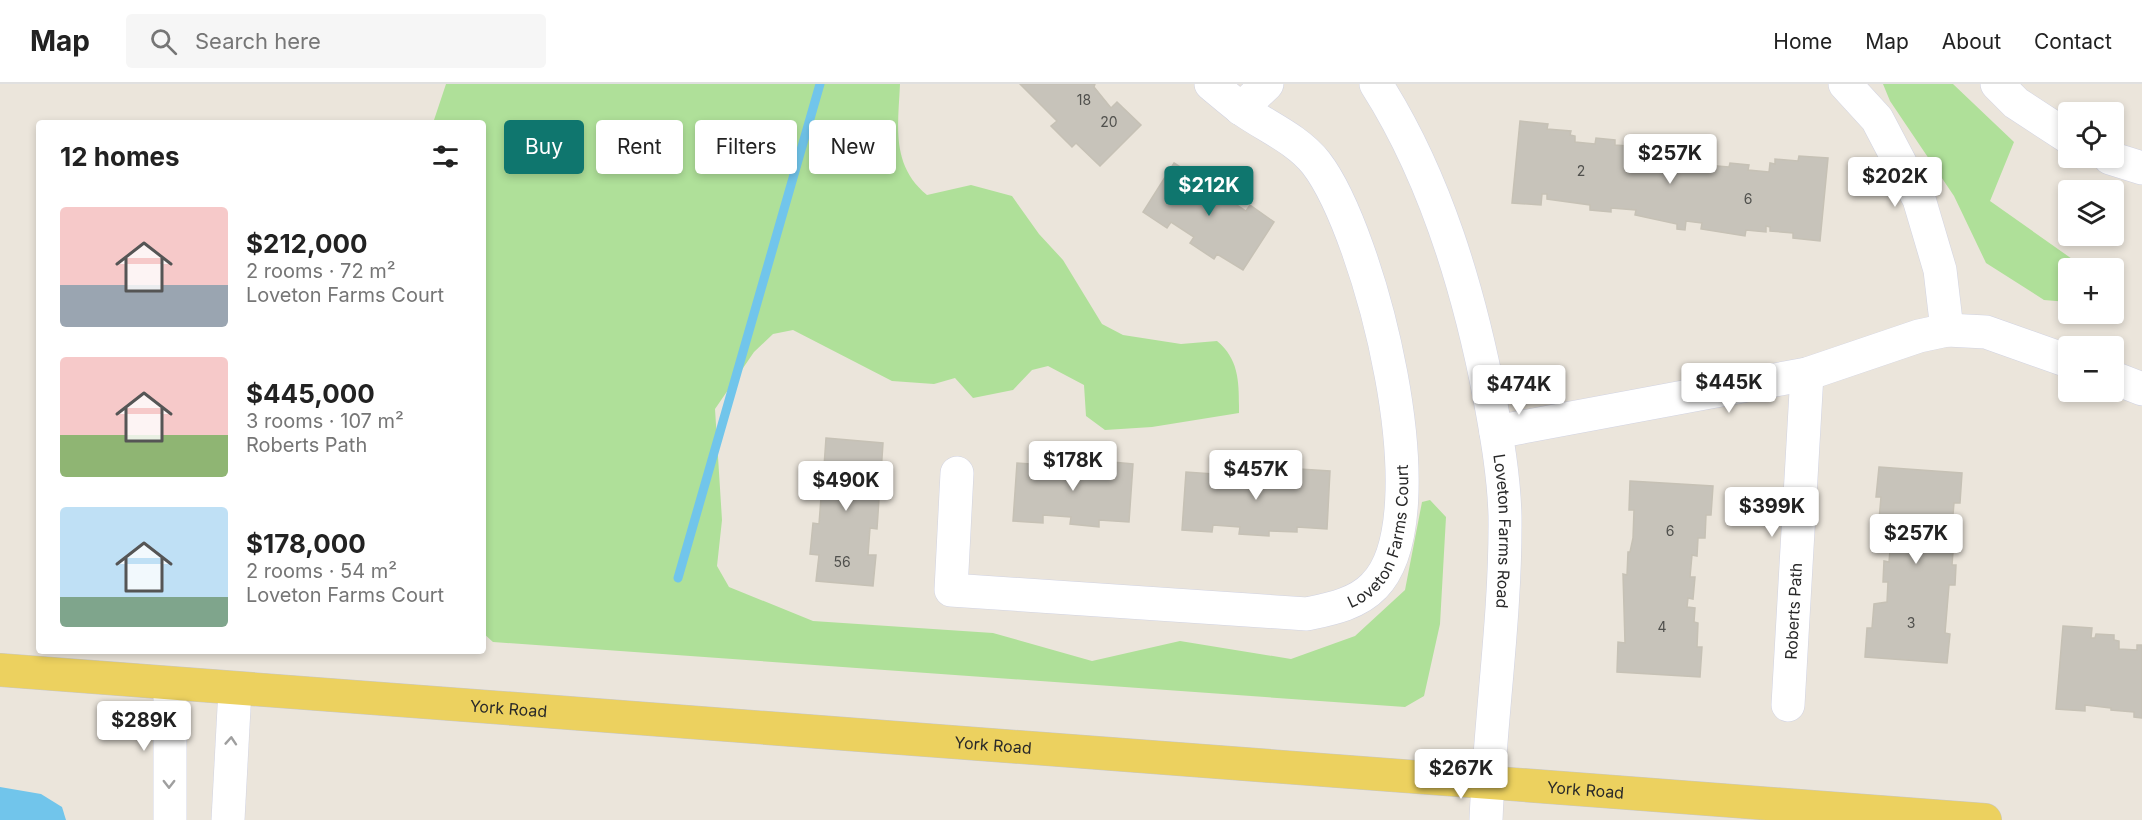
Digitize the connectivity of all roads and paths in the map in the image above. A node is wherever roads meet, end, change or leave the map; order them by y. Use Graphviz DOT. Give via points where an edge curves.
graph roads {
  1 [pos="1211,84"];
  2 [pos="1267,84"];
  3 [pos="1376,84"];
  4 [pos="1845,84"];
  5 [pos="1997,84"];
  6 [pos="1241,109"];
  7 [pos="2058,130"];
  8 [pos="2124,162"];
  9 [pos="2142,168"];
  10 [pos="1947,330"];
  11 [pos="2058,358"];
  12 [pos="1807,374"];
  13 [pos="2124,382"];
  14 [pos="2142,389"];
  15 [pos="1496,432"];
  16 [pos="957,473"];
  17 [pos="0,670"];
  18 [pos="170,684"];
  19 [pos="235,688"];
  20 [pos="1788,705"];
  21 [pos="1487,782"];
  22 [pos="170,820"];
  23 [pos="228,820"];
  24 [pos="1486,820"];
  25 [pos="1985,820"];
  1 -- 6 [label="street, Loveton Farms Court"];
  2 -- 6 [label="street"];
  3 -- 15 [label="street, Loveton Farms Road" via="1422,170 1457,265 1480,348"];
  4 -- 10 [label="street" via="1877,119 1919,199 1940,270"];
  5 -- 7 [label="street" via="2016,103"];
  6 -- 16 [label="street, Loveton Farms Court" via="1296,144 1328,182 1358,252 1386,351 1400,434 1403,499 1395,550 1374,586 1341,606 1308,614 951,590"];
  8 -- 9 [label="street"];
  10 -- 11 [label="street" via="1986,332"];
  10 -- 12 [label="street"];
  12 -- 15 [label="street"];
  12 -- 20 [label="street, Roberts Path"];
  13 -- 14 [label="street"];
  15 -- 21 [label="street, Loveton Farms Road" via="1505,514 1503,591"];
  17 -- 18 [label="main road, York Road"];
  18 -- 19 [label="main road, York Road"];
  18 -- 22 [label="street, one-way"];
  19 -- 21 [label="main road, York Road"];
  23 -- 19 [label="street, one-way"];
  21 -- 24 [label="street, Loveton Farms Road"];
  21 -- 25 [label="main road, York Road"];
}
